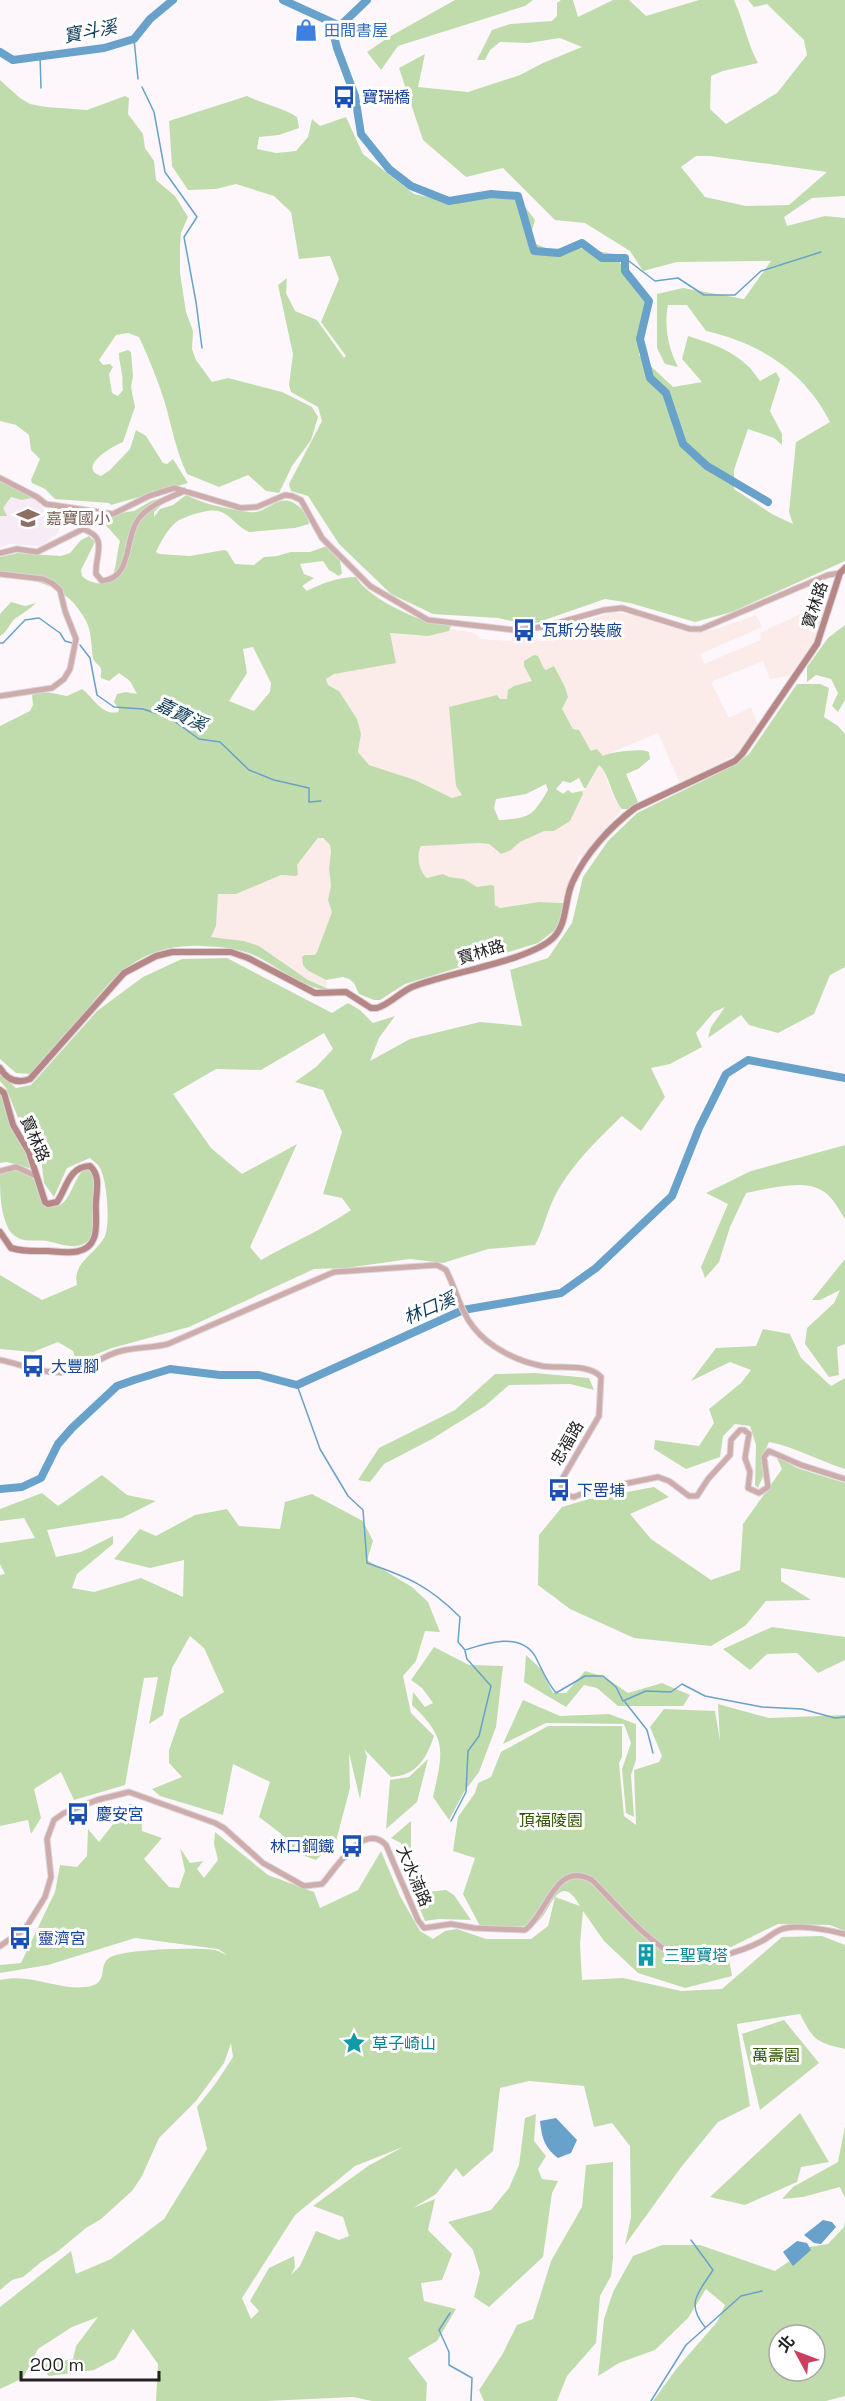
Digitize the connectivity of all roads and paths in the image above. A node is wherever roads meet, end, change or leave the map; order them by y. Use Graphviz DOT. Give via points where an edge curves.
graph roads {
  1 [pos="0,478"];
  2 [pos="184,491"];
  3 [pos="0,553"];
  4 [pos="845,568"];
  5 [pos="840,573"];
  6 [pos="0,574"];
  7 [pos="0,696"];
  8 [pos="0,1068"];
  9 [pos="0,1090"];
  10 [pos="0,1171"];
  11 [pos="36,1176"];
  12 [pos="0,1232"];
  13 [pos="0,1360"];
  14 [pos="845,1479"];
  15 [pos="845,1934"];
  16 [pos="0,1946"];
  1 -- 2 [label="street" via="46,504 113,514 149,496 174,488"];
  2 -- 3 [label="street" via="141,515 130,535 125,564 110,580 102,581 96,574 99,541 93,532 84,529 37,552 17,549"];
  2 -- 5 [label="street" via="241,508 257,507 285,495 301,500 322,538 370,586 421,617 449,623 521,630 622,608 701,629"];
  4 -- 5 [label="main road, 寶林路"];
  5 -- 8 [label="main road, 寶林路" via="817,644 742,754 623,817 593,850 573,881 561,925 548,942 525,953 411,987 377,1008 346,992 315,993 231,952 172,952 124,973 30,1079 13,1081"];
  6 -- 7 [label="street" via="52,583 60,590 76,639 64,680 52,688"];
  9 -- 11 [label="main road, 寶林路"];
  10 -- 11 [label="street" via="16,1167"];
  11 -- 12 [label="main road, 寶林路" via="42,1197 52,1204 61,1197 75,1171 85,1166 94,1170 94,1238 70,1254 28,1253 11,1248"];
  13 -- 14 [label="street, 忠福路" via="39,1370 76,1371 123,1350 168,1344 334,1272 436,1265 446,1270 475,1330 499,1349 522,1361 591,1370 601,1377 599,1416 561,1481 569,1496 658,1477 689,1496 697,1496 730,1455 731,1440 744,1430 749,1434 745,1458 751,1491 759,1493 768,1487 764,1458 769,1451"];
  15 -- 16 [label="street, 大水湳路" via="789,1927 746,1949 686,1959 658,1943 584,1876 562,1880 537,1919 525,1930 452,1924 424,1928 386,1845 378,1838 366,1838 357,1844 321,1884 304,1886 263,1863 224,1828 129,1792 97,1800 54,1820 47,1839 51,1877 45,1897 25,1929"];
}
